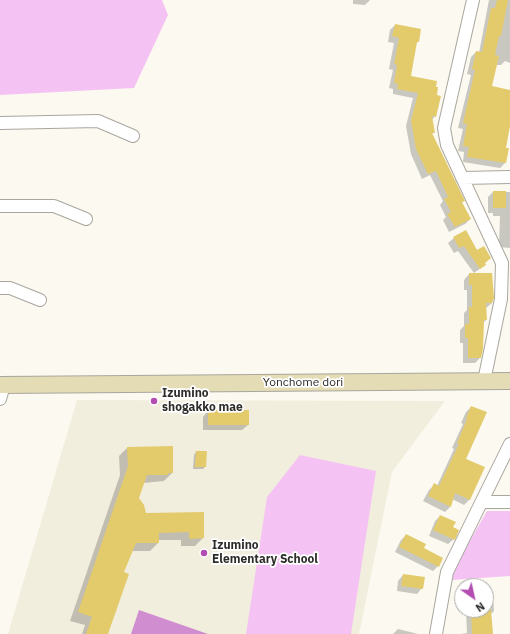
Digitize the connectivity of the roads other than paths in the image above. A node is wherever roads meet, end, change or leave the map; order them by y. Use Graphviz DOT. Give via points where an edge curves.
graph roads {
  1 [pos="473,0"];
  2 [pos="0,123"];
  3 [pos="133,136"];
  4 [pos="510,177"];
  5 [pos="462,178"];
  6 [pos="0,206"];
  7 [pos="86,219"];
  8 [pos="506,263"];
  9 [pos="0,288"];
  10 [pos="40,300"];
  11 [pos="484,381"];
  12 [pos="510,381"];
  13 [pos="1,390"];
  14 [pos="510,444"];
  15 [pos="482,502"];
  16 [pos="510,502"];
  17 [pos="436,634"];
  1 -- 5 [label="street" via="444,128 446,145"];
  2 -- 3 [label="street" via="98,121"];
  4 -- 5 [label="street"];
  5 -- 8 [label="street"];
  6 -- 7 [label="street" via="54,206"];
  8 -- 11 [label="street"];
  9 -- 10 [label="street" via="10,288"];
  11 -- 12 [label="street, Yonchome dori"];
  11 -- 13 [label="street, Yonchome dori"];
  14 -- 15 [label="street"];
  15 -- 16 [label="street"];
  15 -- 17 [label="street" via="447,572"];
}
